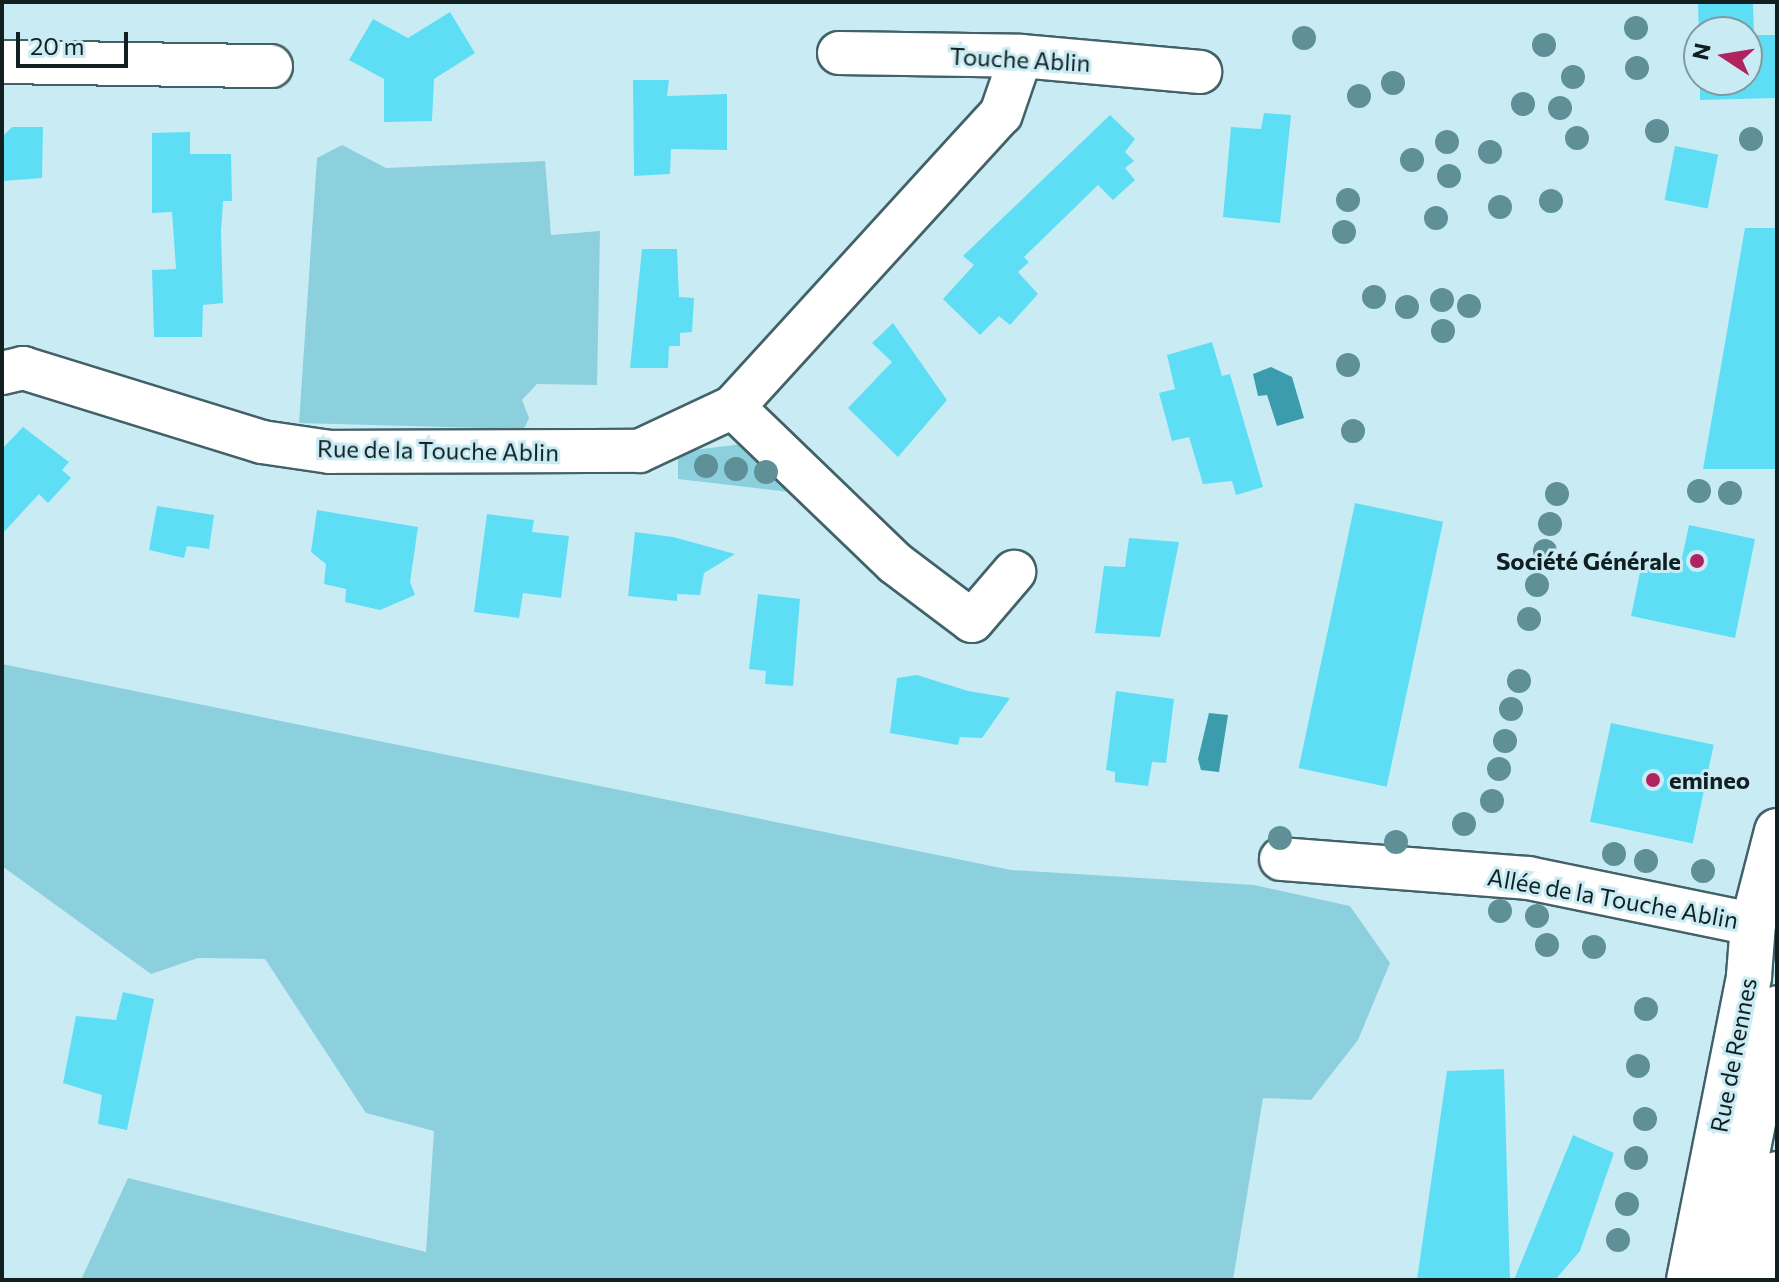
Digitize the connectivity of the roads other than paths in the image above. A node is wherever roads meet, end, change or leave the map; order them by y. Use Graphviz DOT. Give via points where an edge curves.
graph roads {
  1 [pos="839,53"];
  2 [pos="1021,56"];
  3 [pos="2,62"];
  4 [pos="271,66"];
  5 [pos="1200,72"];
  6 [pos="2,373"];
  7 [pos="733,407"];
  8 [pos="1014,572"];
  9 [pos="1777,831"];
  10 [pos="1281,859"];
  11 [pos="1753,924"];
  12 [pos="1777,1007"];
  13 [pos="1777,1174"];
  14 [pos="1689,1280"];
  15 [pos="1723,1280"];
  16 [pos="1756,1280"];
  1 -- 2 [label="street, Touche Ablin"];
  2 -- 5 [label="street, Touche Ablin"];
  2 -- 7 [label="street, Rue de la Touche Ablin" via="1001,114"];
  3 -- 4 [label="street"];
  6 -- 7 [label="street, Rue de la Touche Ablin" via="23,368 262,442 330,452 639,451"];
  7 -- 8 [label="street" via="895,563 972,621"];
  9 -- 11 [label="main road, Rue de Rennes"];
  10 -- 11 [label="street, Allée de la Touche Ablin" via="1528,878"];
  11 -- 14 [label="main road, Rue de Rennes" via="1749,976"];
  12 -- 15 [label="street, Rue de Rennes"];
  13 -- 16 [label="main road"];
}
